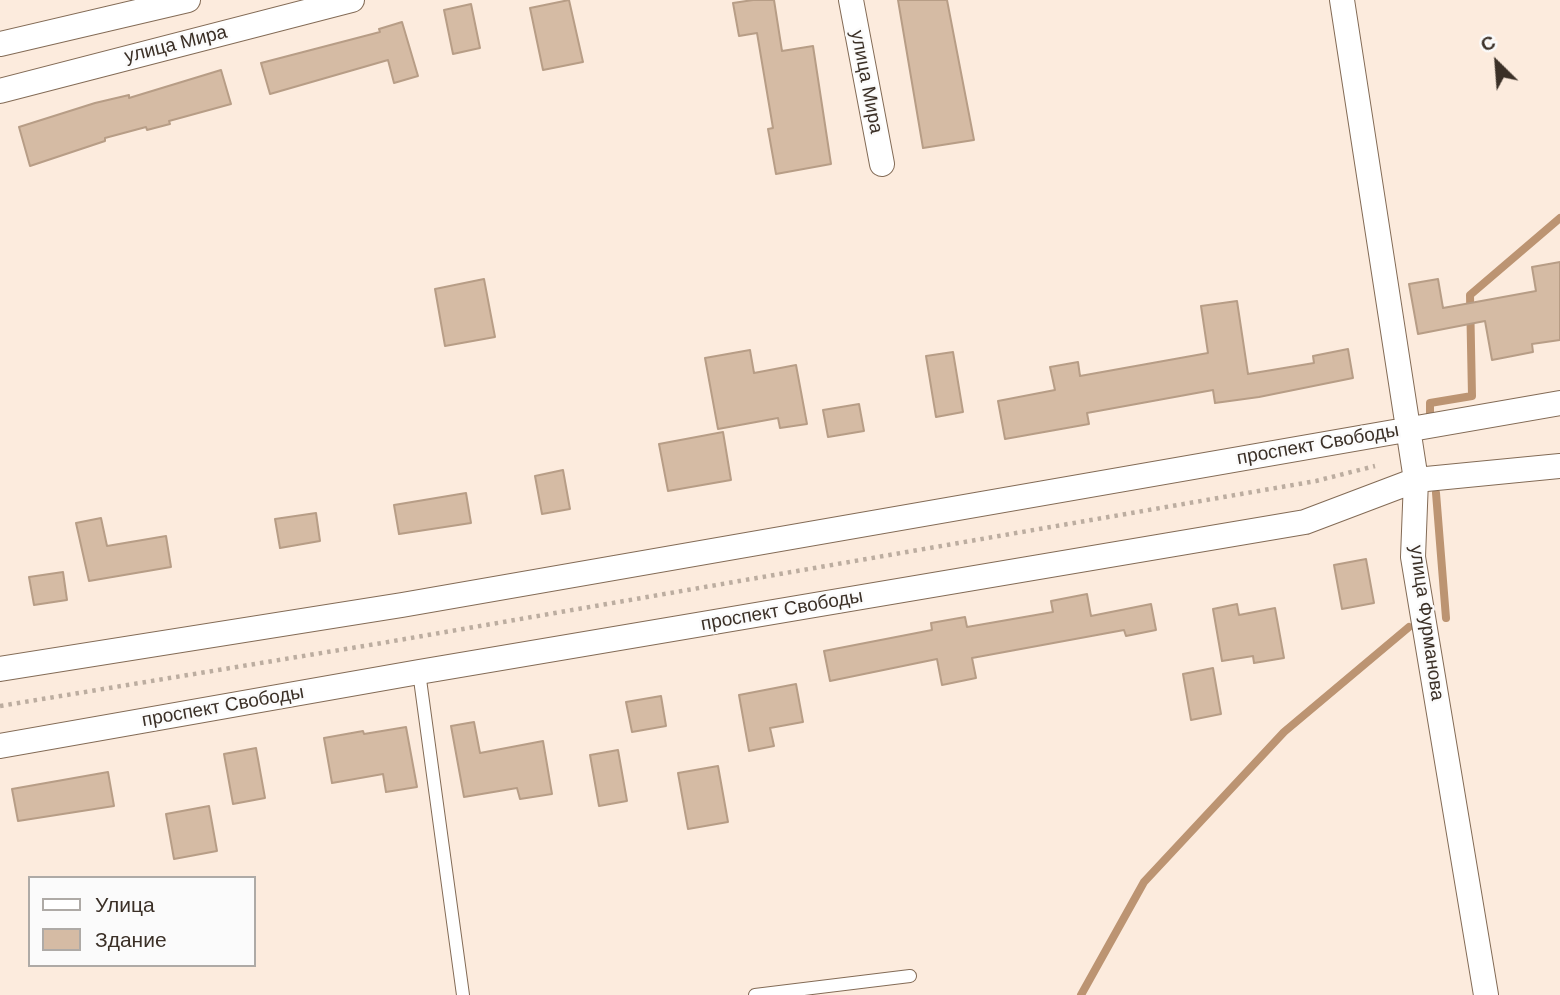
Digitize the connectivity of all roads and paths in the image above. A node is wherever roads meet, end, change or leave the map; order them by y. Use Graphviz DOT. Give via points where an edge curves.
graph roads {
  1 [pos="188,0"];
  2 [pos="352,0"];
  3 [pos="851,0"];
  4 [pos="1342,0"];
  5 [pos="0,44"];
  6 [pos="0,91"];
  7 [pos="882,164"];
  8 [pos="1560,403"];
  9 [pos="1408,429"];
  10 [pos="1560,466"];
  11 [pos="1414,468"];
  12 [pos="0,668"];
  13 [pos="419,672"];
  14 [pos="0,706"];
  15 [pos="0,746"];
  16 [pos="910,976"];
  17 [pos="463,995"];
  18 [pos="755,995"];
  19 [pos="1486,995"];
  1 -- 5 [label="street"];
  2 -- 6 [label="street, улица Мира"];
  3 -- 7 [label="street, улица Мира"];
  4 -- 9 [label="street, улица Фурманова"];
  8 -- 9 [label="street, проспект Свободы"];
  9 -- 11 [label="street, улица Фурманова"];
  9 -- 12 [label="street, проспект Свободы" via="402,605"];
  10 -- 11 [label="street, проспект Свободы"];
  11 -- 13 [label="street, проспект Свободы" via="1305,522"];
  11 -- 14 [label="path"];
  11 -- 19 [label="street, улица Фурманова" via="1413,557"];
  13 -- 15 [label="street, проспект Свободы"];
  13 -- 17 [label="lane"];
  16 -- 18 [label="lane"];
}
